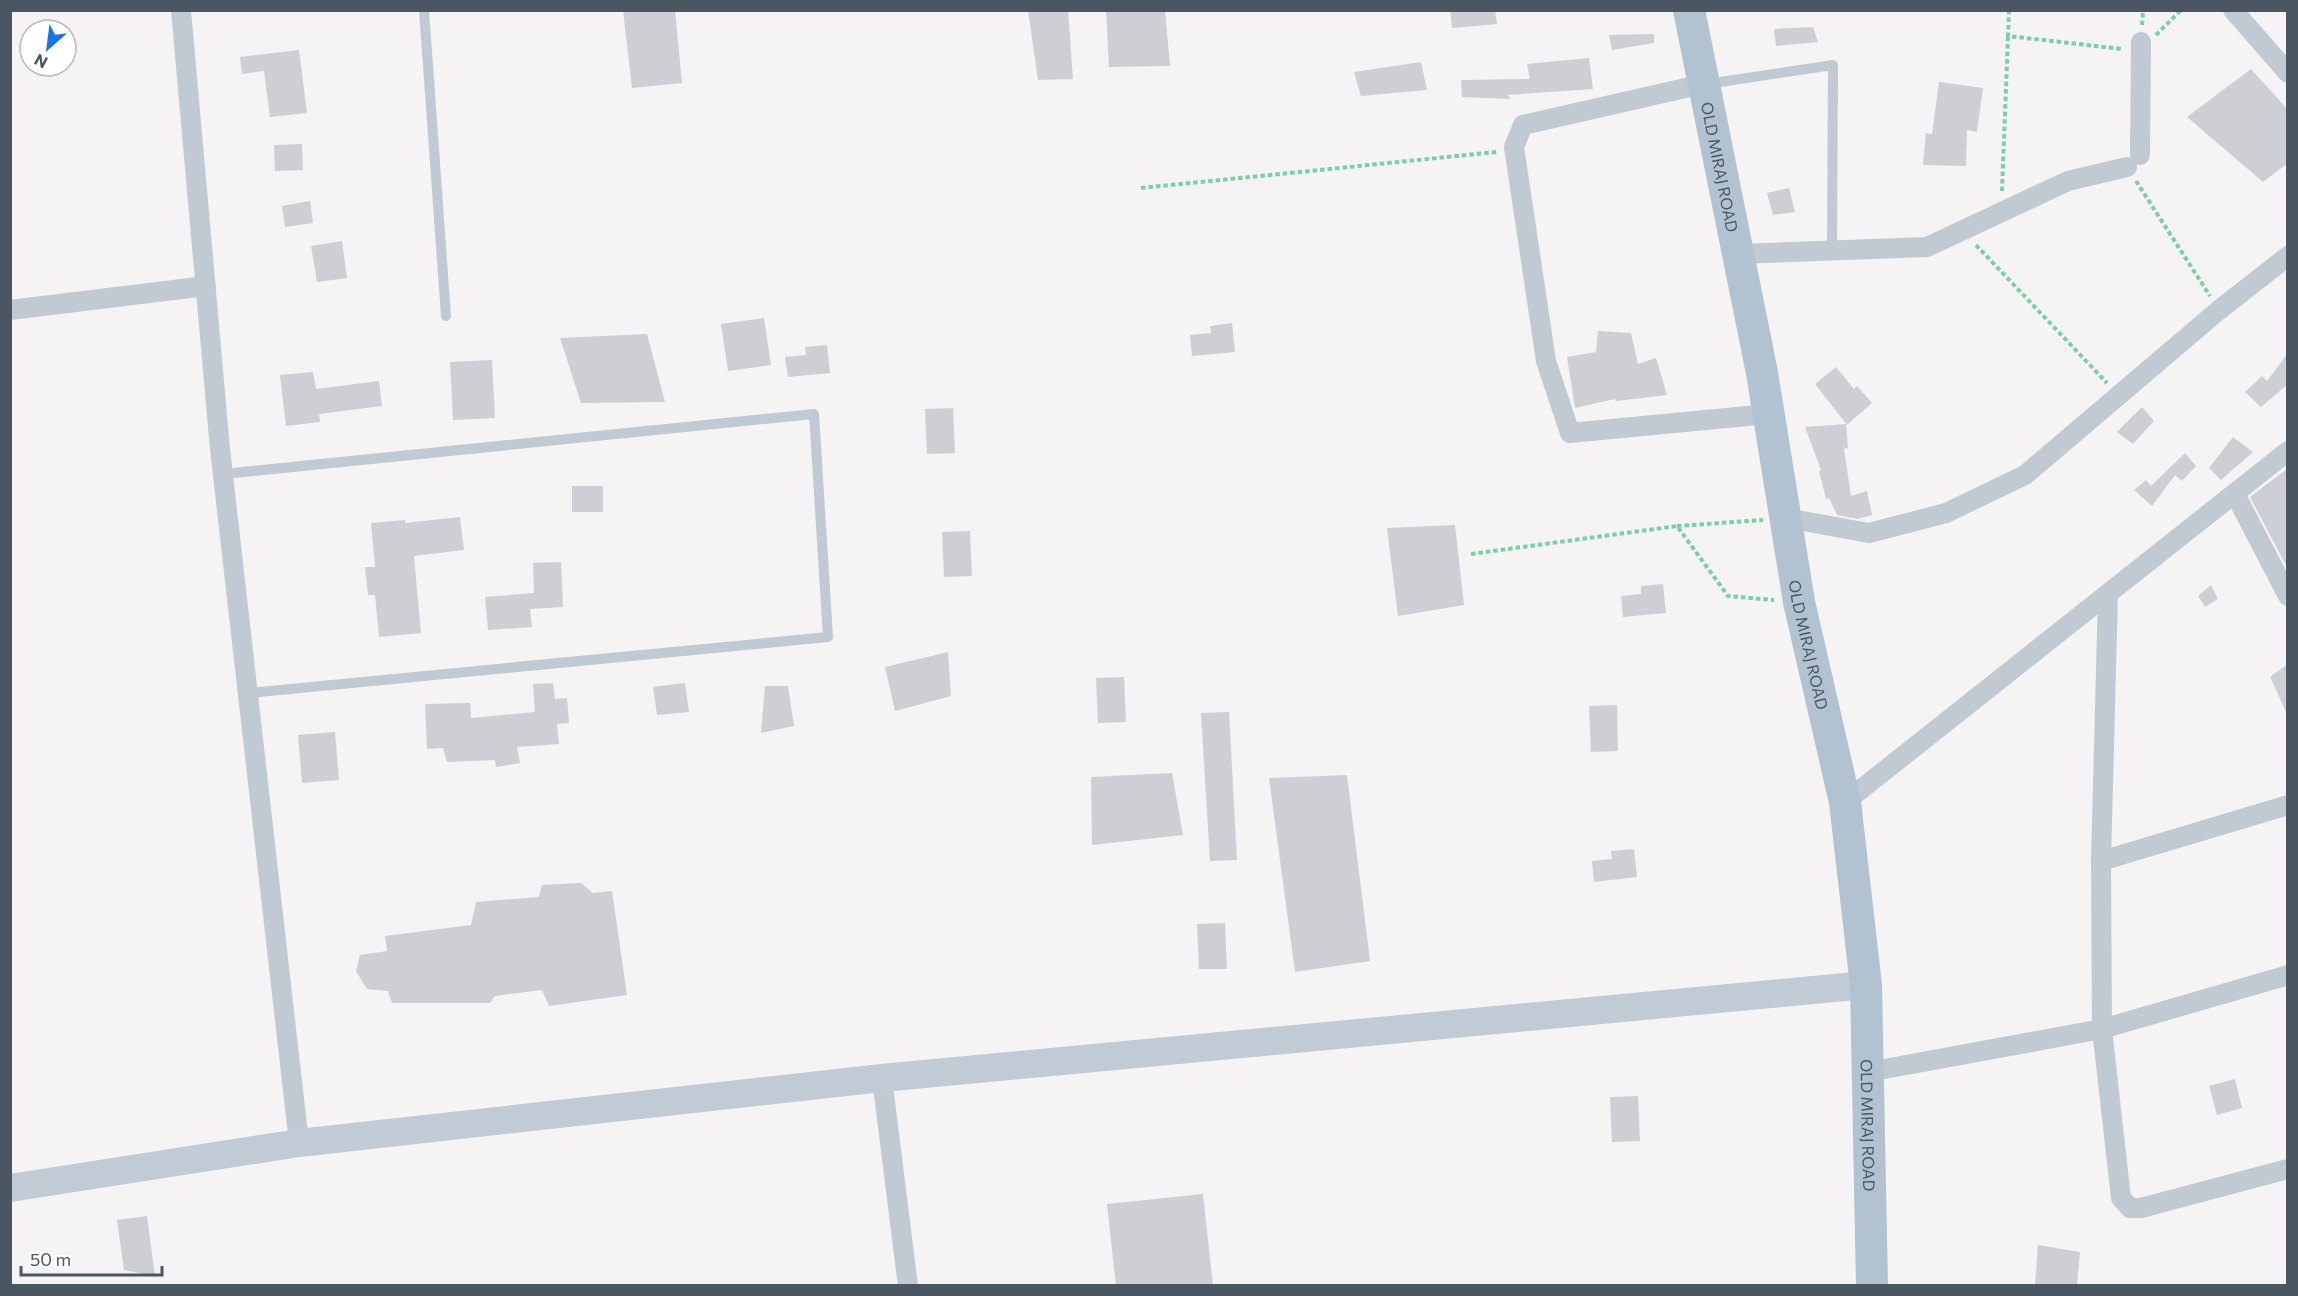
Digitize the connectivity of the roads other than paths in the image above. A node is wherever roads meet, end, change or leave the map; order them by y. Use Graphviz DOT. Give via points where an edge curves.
graph roads {
  1 [pos="181,10"];
  2 [pos="424,10"];
  3 [pos="1689,10"];
  4 [pos="2232,10"];
  5 [pos="2140,45"];
  6 [pos="2288,74"];
  7 [pos="1703,84"];
  8 [pos="1832,250"];
  9 [pos="1738,254"];
  10 [pos="2288,255"];
  11 [pos="206,286"];
  12 [pos="10,310"];
  13 [pos="446,316"];
  14 [pos="1768,414"];
  15 [pos="2288,451"];
  16 [pos="223,474"];
  17 [pos="2235,494"];
  18 [pos="1786,519"];
  19 [pos="2108,594"];
  20 [pos="2288,596"];
  21 [pos="248,693"];
  22 [pos="1845,802"];
  23 [pos="2288,805"];
  24 [pos="2100,861"];
  25 [pos="2288,975"];
  26 [pos="1866,985"];
  27 [pos="2102,1029"];
  28 [pos="1868,1072"];
  29 [pos="882,1078"];
  30 [pos="298,1143"];
  31 [pos="2288,1169"];
  32 [pos="10,1188"];
  33 [pos="908,1286"];
  34 [pos="1872,1286"];
  1 -- 11 [label="street"];
  2 -- 13 [label="lane"];
  3 -- 7 [label="main road, OLD MIRAJ ROAD"];
  4 -- 6 [label="street"];
  5 -- 8 [label="street" via="2133,161 2068,180 1927,247"];
  7 -- 8 [label="lane" via="1833,65"];
  7 -- 9 [label="main road, OLD MIRAJ ROAD"];
  7 -- 14 [label="street" via="1523,124 1514,147 1546,361 1570,433"];
  8 -- 9 [label="street"];
  9 -- 14 [label="main road, OLD MIRAJ ROAD"];
  10 -- 18 [label="street" via="2025,476 1946,513 1869,533"];
  11 -- 12 [label="street"];
  11 -- 16 [label="street"];
  14 -- 18 [label="main road, OLD MIRAJ ROAD"];
  15 -- 17 [label="street"];
  16 -- 21 [label="street"];
  16 -- 21 [label="lane" via="814,414 828,637"];
  17 -- 19 [label="street"];
  17 -- 20 [label="street"];
  18 -- 22 [label="main road, OLD MIRAJ ROAD" via="1799,602"];
  19 -- 22 [label="street"];
  19 -- 24 [label="street"];
  21 -- 30 [label="street"];
  22 -- 26 [label="main road, OLD MIRAJ ROAD"];
  23 -- 24 [label="street"];
  24 -- 27 [label="street"];
  25 -- 27 [label="street"];
  26 -- 28 [label="main road, OLD MIRAJ ROAD"];
  26 -- 29 [label="main road"];
  27 -- 28 [label="street"];
  27 -- 31 [label="street" via="2121,1198 2130,1208"];
  28 -- 34 [label="main road, OLD MIRAJ ROAD"];
  29 -- 30 [label="main road"];
  29 -- 33 [label="street"];
  30 -- 32 [label="main road"];
}
